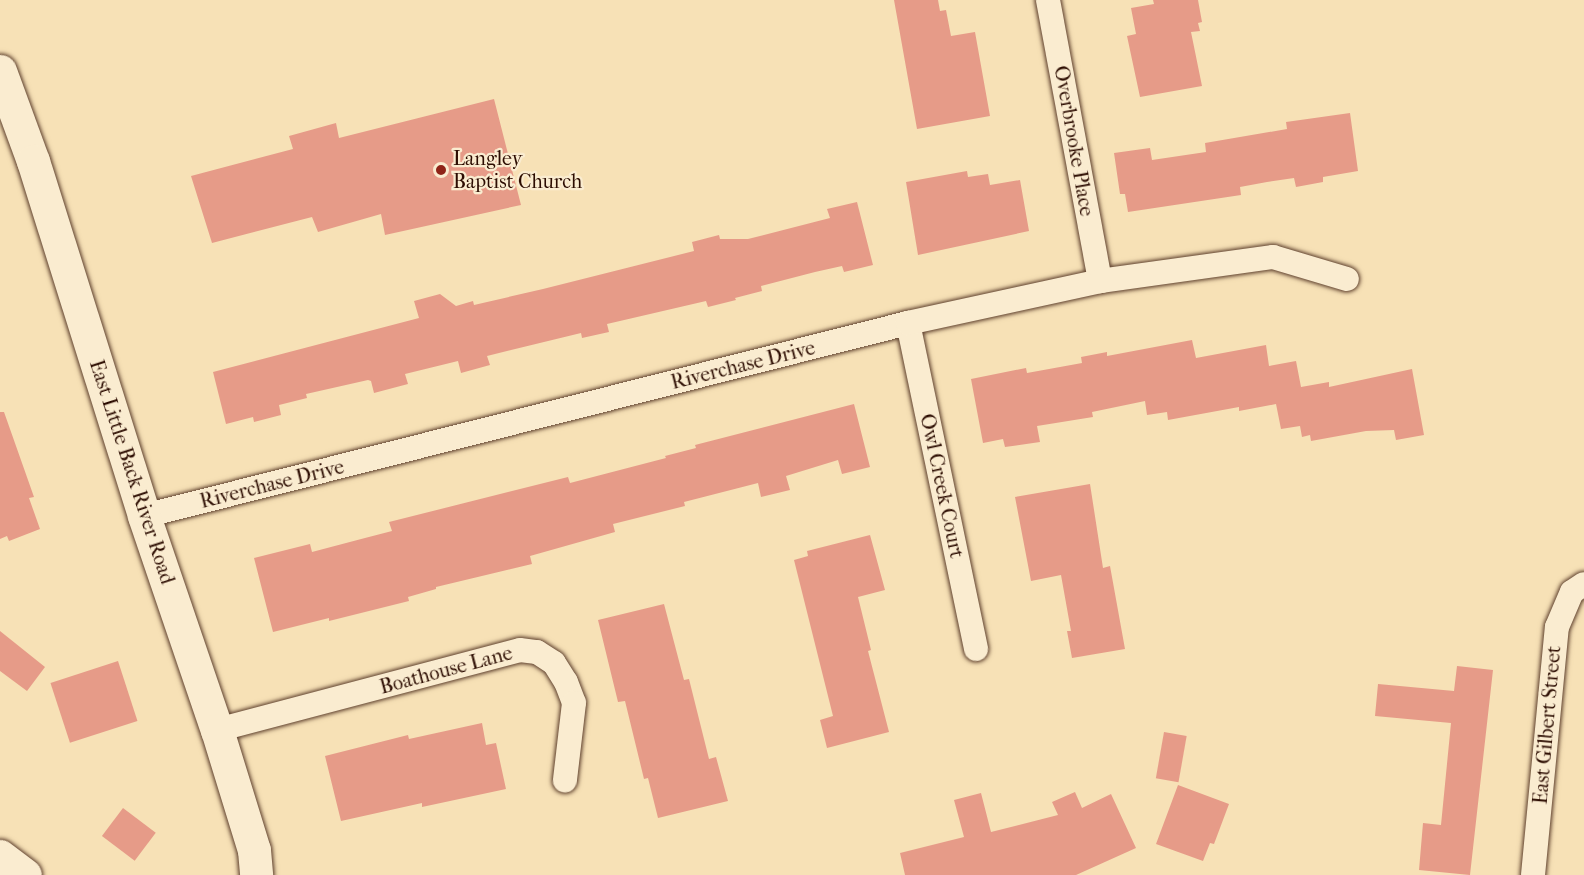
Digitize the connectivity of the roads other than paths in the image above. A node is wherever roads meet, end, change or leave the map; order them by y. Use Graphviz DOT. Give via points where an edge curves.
graph roads {
  1 [pos="1048,0"];
  2 [pos="0,71"];
  3 [pos="1347,279"];
  4 [pos="1100,281"];
  5 [pos="908,323"];
  6 [pos="144,516"];
  7 [pos="1584,584"];
  8 [pos="976,649"];
  9 [pos="217,730"];
  10 [pos="565,780"];
  11 [pos="0,856"];
  12 [pos="25,875"];
  13 [pos="256,875"];
  14 [pos="1533,875"];
  1 -- 4 [label="street, Overbrooke Place"];
  2 -- 6 [label="street, East Little Back River Road" via="37,172"];
  3 -- 4 [label="street, Riverchase Drive" via="1273,257"];
  4 -- 5 [label="street, Riverchase Drive"];
  5 -- 6 [label="street, Riverchase Drive"];
  5 -- 8 [label="street, Owl Creek Court"];
  6 -- 9 [label="street, East Little Back River Road"];
  7 -- 14 [label="street, East Gilbert Street" via="1572,592 1557,627"];
  9 -- 10 [label="street, Boathouse Lane" via="520,650 537,652 554,663 574,703"];
  9 -- 13 [label="street, East Little Back River Road" via="254,849"];
  11 -- 12 [label="street"];
}
